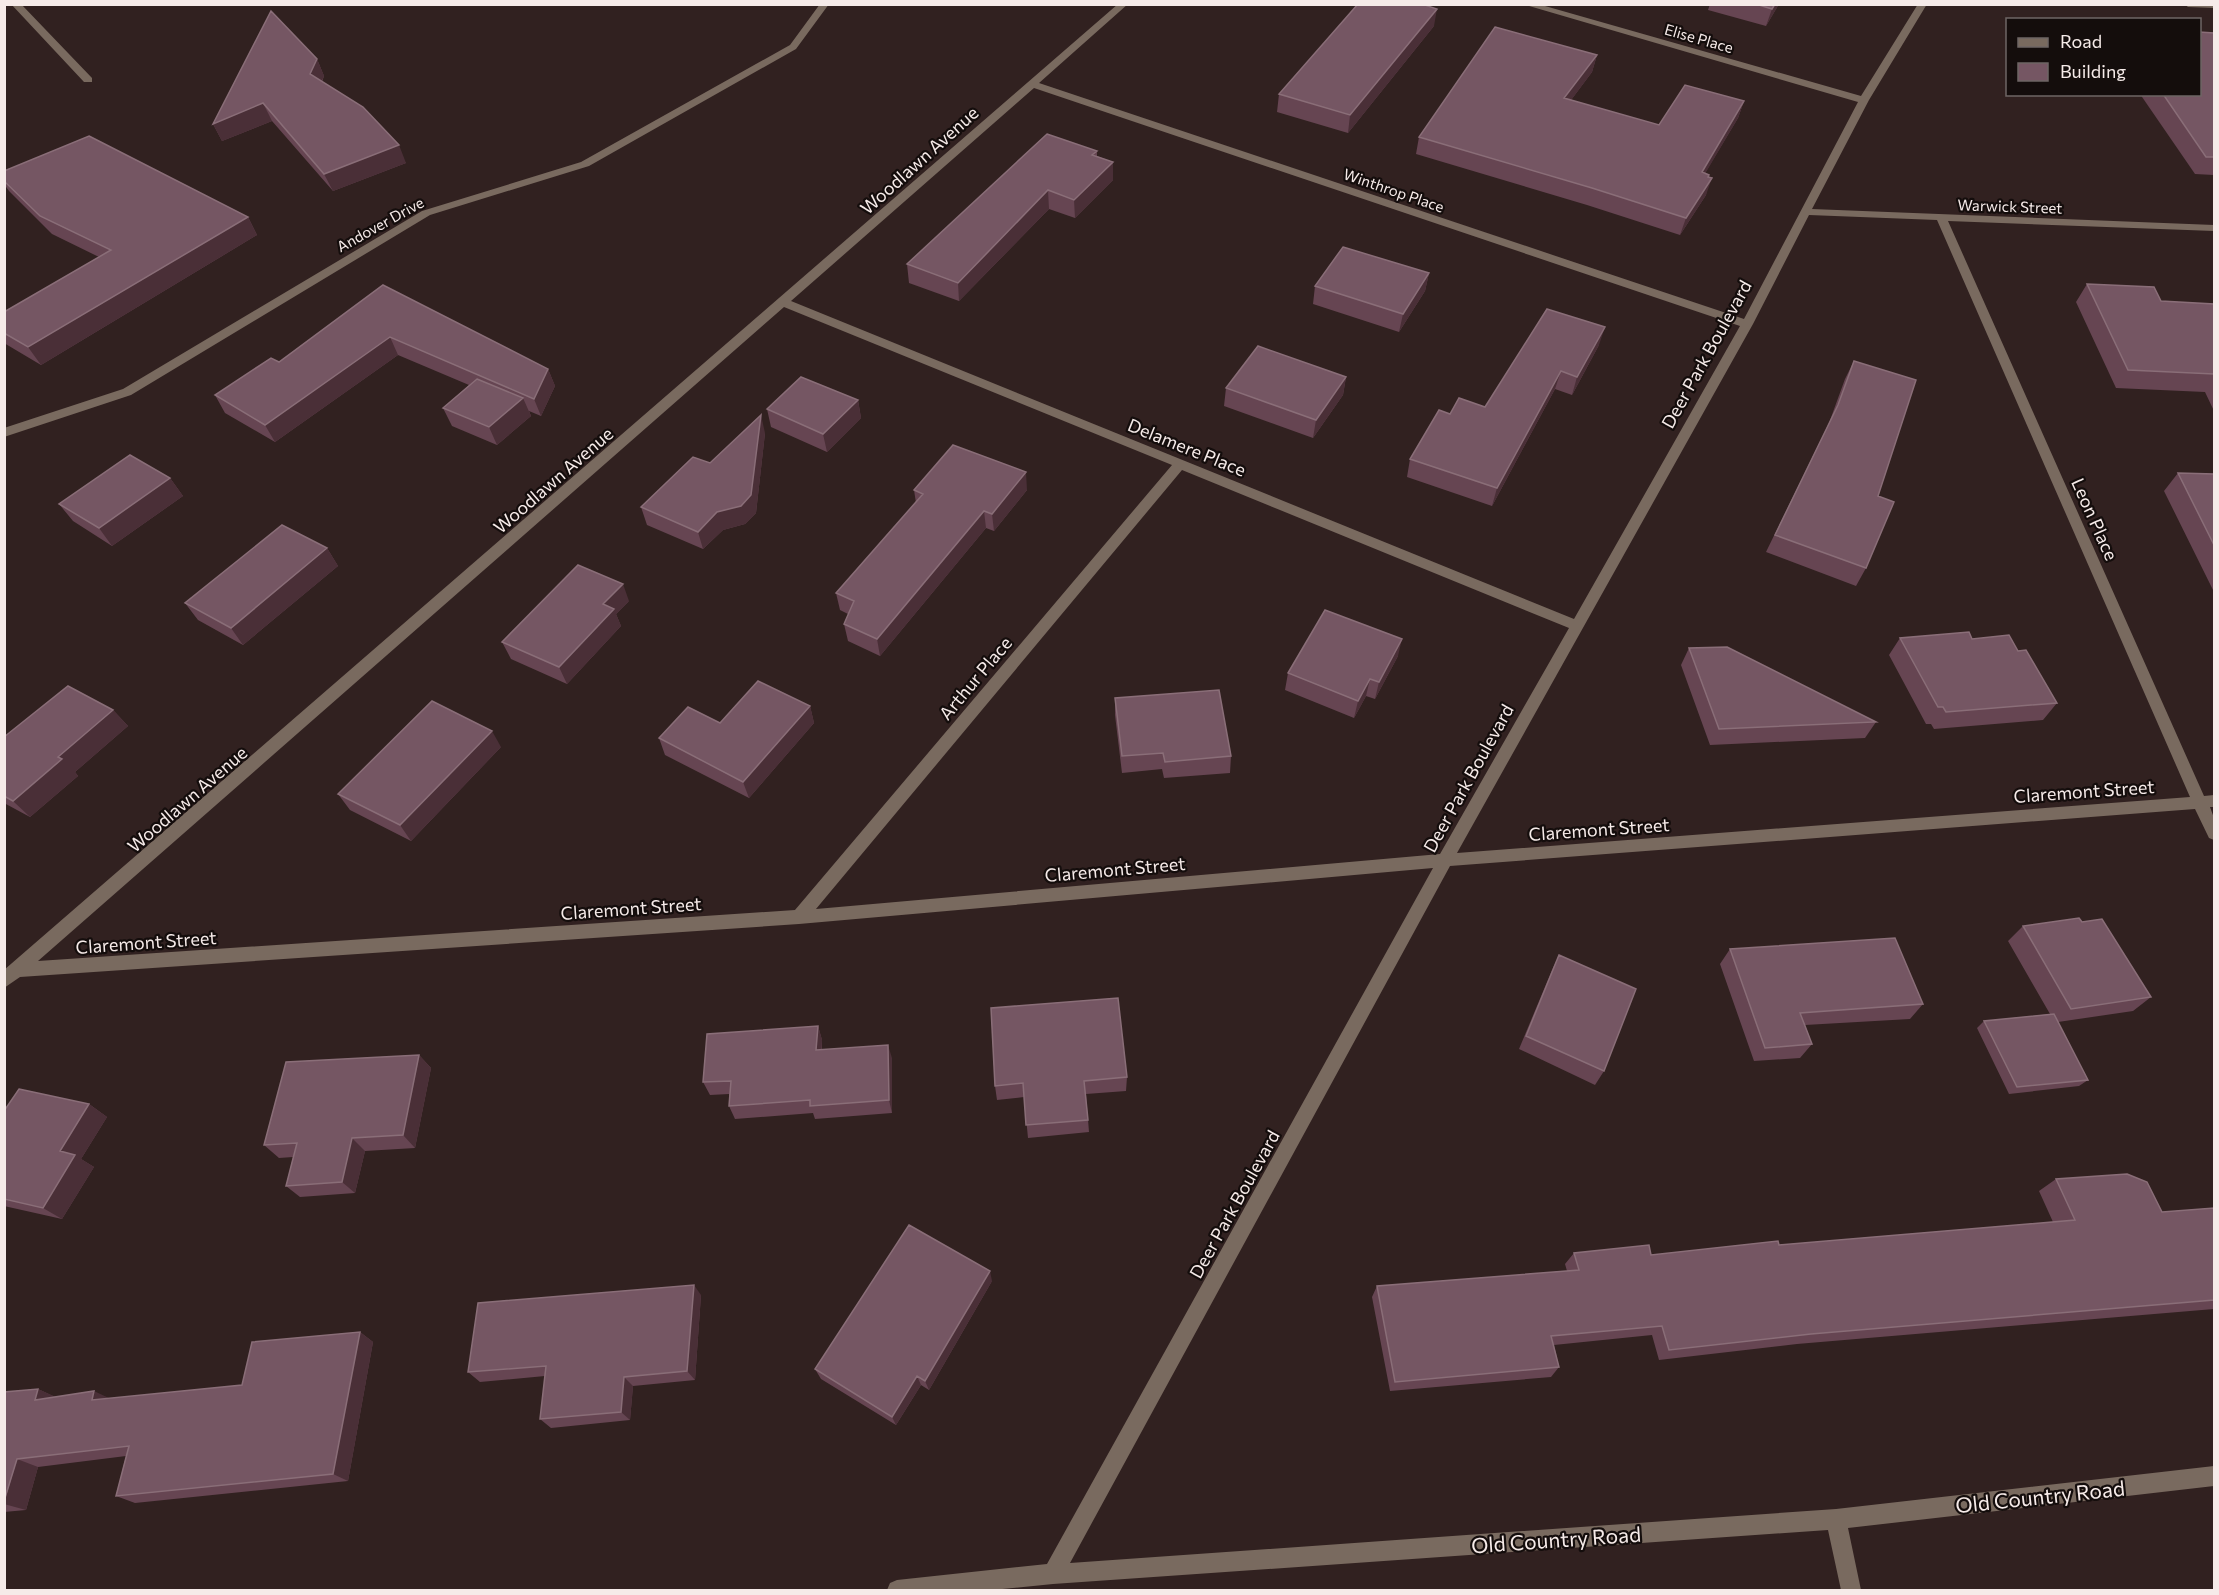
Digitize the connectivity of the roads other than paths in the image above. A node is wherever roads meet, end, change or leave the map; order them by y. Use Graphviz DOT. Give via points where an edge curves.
graph roads {
  1 [pos="15,4"];
  2 [pos="825,4"];
  3 [pos="1124,4"];
  4 [pos="1526,4"];
  5 [pos="1923,4"];
  6 [pos="2188,4"];
  7 [pos="2214,5"];
  8 [pos="88,80"];
  9 [pos="1032,84"];
  10 [pos="1864,100"];
  11 [pos="1804,212"];
  12 [pos="1942,219"];
  13 [pos="2214,228"];
  14 [pos="785,303"];
  15 [pos="1747,324"];
  16 [pos="4,433"];
  17 [pos="1180,464"];
  18 [pos="1576,625"];
  19 [pos="2208,801"];
  20 [pos="2214,834"];
  21 [pos="1445,860"];
  22 [pos="799,916"];
  23 [pos="18,970"];
  24 [pos="4,981"];
  25 [pos="2214,1476"];
  26 [pos="1836,1519"];
  27 [pos="1053,1574"];
  28 [pos="897,1590"];
  29 [pos="1851,1590"];
  1 -- 8 [label="street"];
  2 -- 16 [label="street, Andover Drive" via="793,47 585,164 426,213 126,392"];
  3 -- 9 [label="street, Woodlawn Avenue"];
  4 -- 10 [label="street, Elise Place"];
  5 -- 10 [label="street, Deer Park Boulevard"];
  6 -- 7 [label="street"];
  9 -- 14 [label="street, Woodlawn Avenue"];
  9 -- 15 [label="street, Winthrop Place"];
  10 -- 11 [label="street, Deer Park Boulevard"];
  11 -- 12 [label="street, Warwick Street"];
  11 -- 15 [label="street, Deer Park Boulevard"];
  12 -- 13 [label="street, Warwick Street"];
  12 -- 19 [label="street, Leon Place"];
  14 -- 17 [label="street, Delamere Place"];
  14 -- 23 [label="street, Woodlawn Avenue"];
  15 -- 18 [label="street, Deer Park Boulevard"];
  17 -- 18 [label="street, Delamere Place"];
  17 -- 22 [label="street, Arthur Place"];
  18 -- 21 [label="street, Deer Park Boulevard"];
  19 -- 20 [label="street, Leon Place"];
  19 -- 21 [label="street, Claremont Street"];
  21 -- 22 [label="street, Claremont Street"];
  21 -- 27 [label="street, Deer Park Boulevard"];
  22 -- 23 [label="street, Claremont Street"];
  23 -- 24 [label="street, Woodlawn Avenue"];
  25 -- 26 [label="street, Old Country Road"];
  26 -- 27 [label="street, Old Country Road"];
  26 -- 29 [label="street"];
  27 -- 28 [label="street, Old Country Road"];
}
